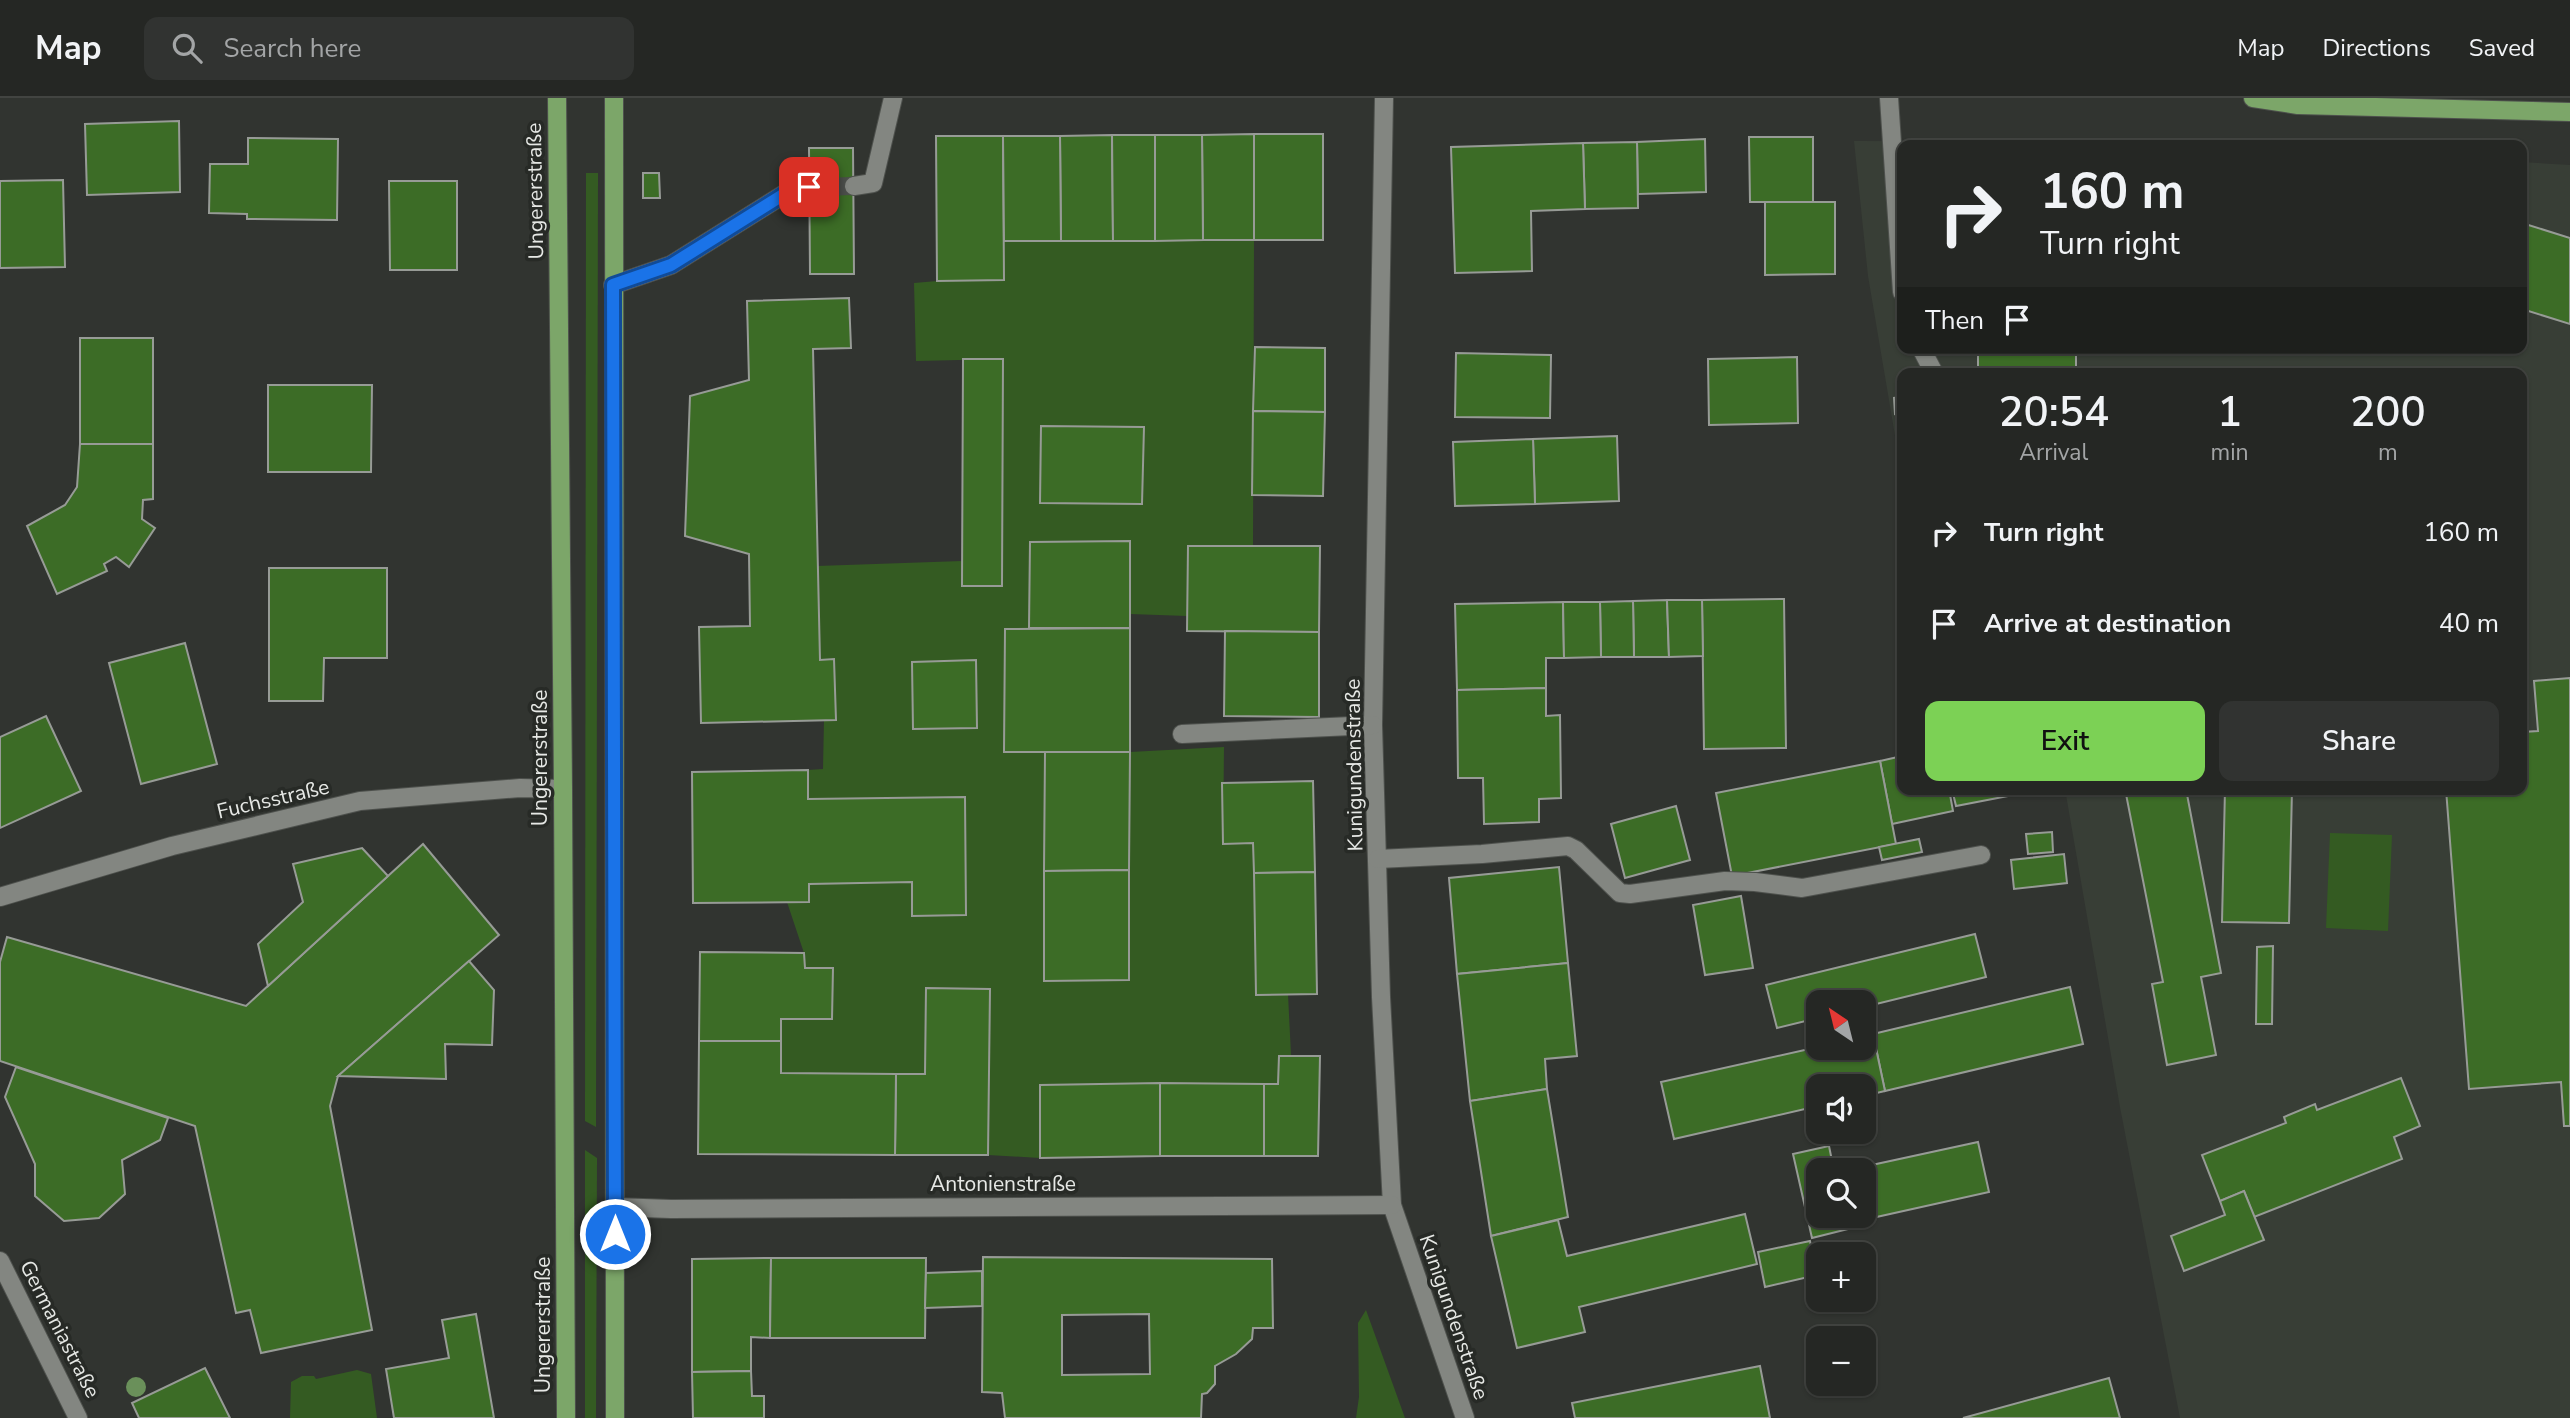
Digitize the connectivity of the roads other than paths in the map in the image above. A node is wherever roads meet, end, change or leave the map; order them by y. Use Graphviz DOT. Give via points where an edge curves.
graph roads {
  1 [pos="556,98"];
  2 [pos="614,98"];
  3 [pos="893,98"];
  4 [pos="1384,98"];
  5 [pos="1889,98"];
  6 [pos="2253,98"];
  7 [pos="2570,113"];
  8 [pos="853,186"];
  9 [pos="809,187"];
  10 [pos="1897,217"];
  11 [pos="613,285"];
  12 [pos="1373,725"];
  13 [pos="1182,734"];
  14 [pos="563,789"];
  15 [pos="1982,855"];
  16 [pos="1378,859"];
  17 [pos="0,897"];
  18 [pos="1392,1205"];
  19 [pos="615,1207"];
  20 [pos="0,1261"];
  21 [pos="78,1418"];
  22 [pos="566,1418"];
  23 [pos="615,1418"];
  24 [pos="1465,1418"];
  1 -- 14 [label="main road, Ungererstraße"];
  2 -- 11 [label="main road"];
  3 -- 8 [label="street" via="873,183"];
  4 -- 12 [label="street, Kunigundenstraße"];
  5 -- 10 [label="street"];
  6 -- 7 [label="main road" via="2298,105"];
  9 -- 11 [label="street" via="794,188 671,265"];
  11 -- 19 [label="main road"];
  12 -- 13 [label="street"];
  12 -- 16 [label="street, Kunigundenstraße"];
  14 -- 17 [label="street, Fuchsstraße" via="520,788 360,801 172,846"];
  14 -- 22 [label="main road, Ungererstraße"];
  15 -- 16 [label="street" via="1802,888 1725,881 1630,894 1620,893 1568,846"];
  16 -- 18 [label="street, Kunigundenstraße"];
  18 -- 19 [label="street, Antonienstraße"];
  18 -- 24 [label="street, Kunigundenstraße"];
  19 -- 23 [label="main road"];
  20 -- 21 [label="street, Germaniastraße"];
}
